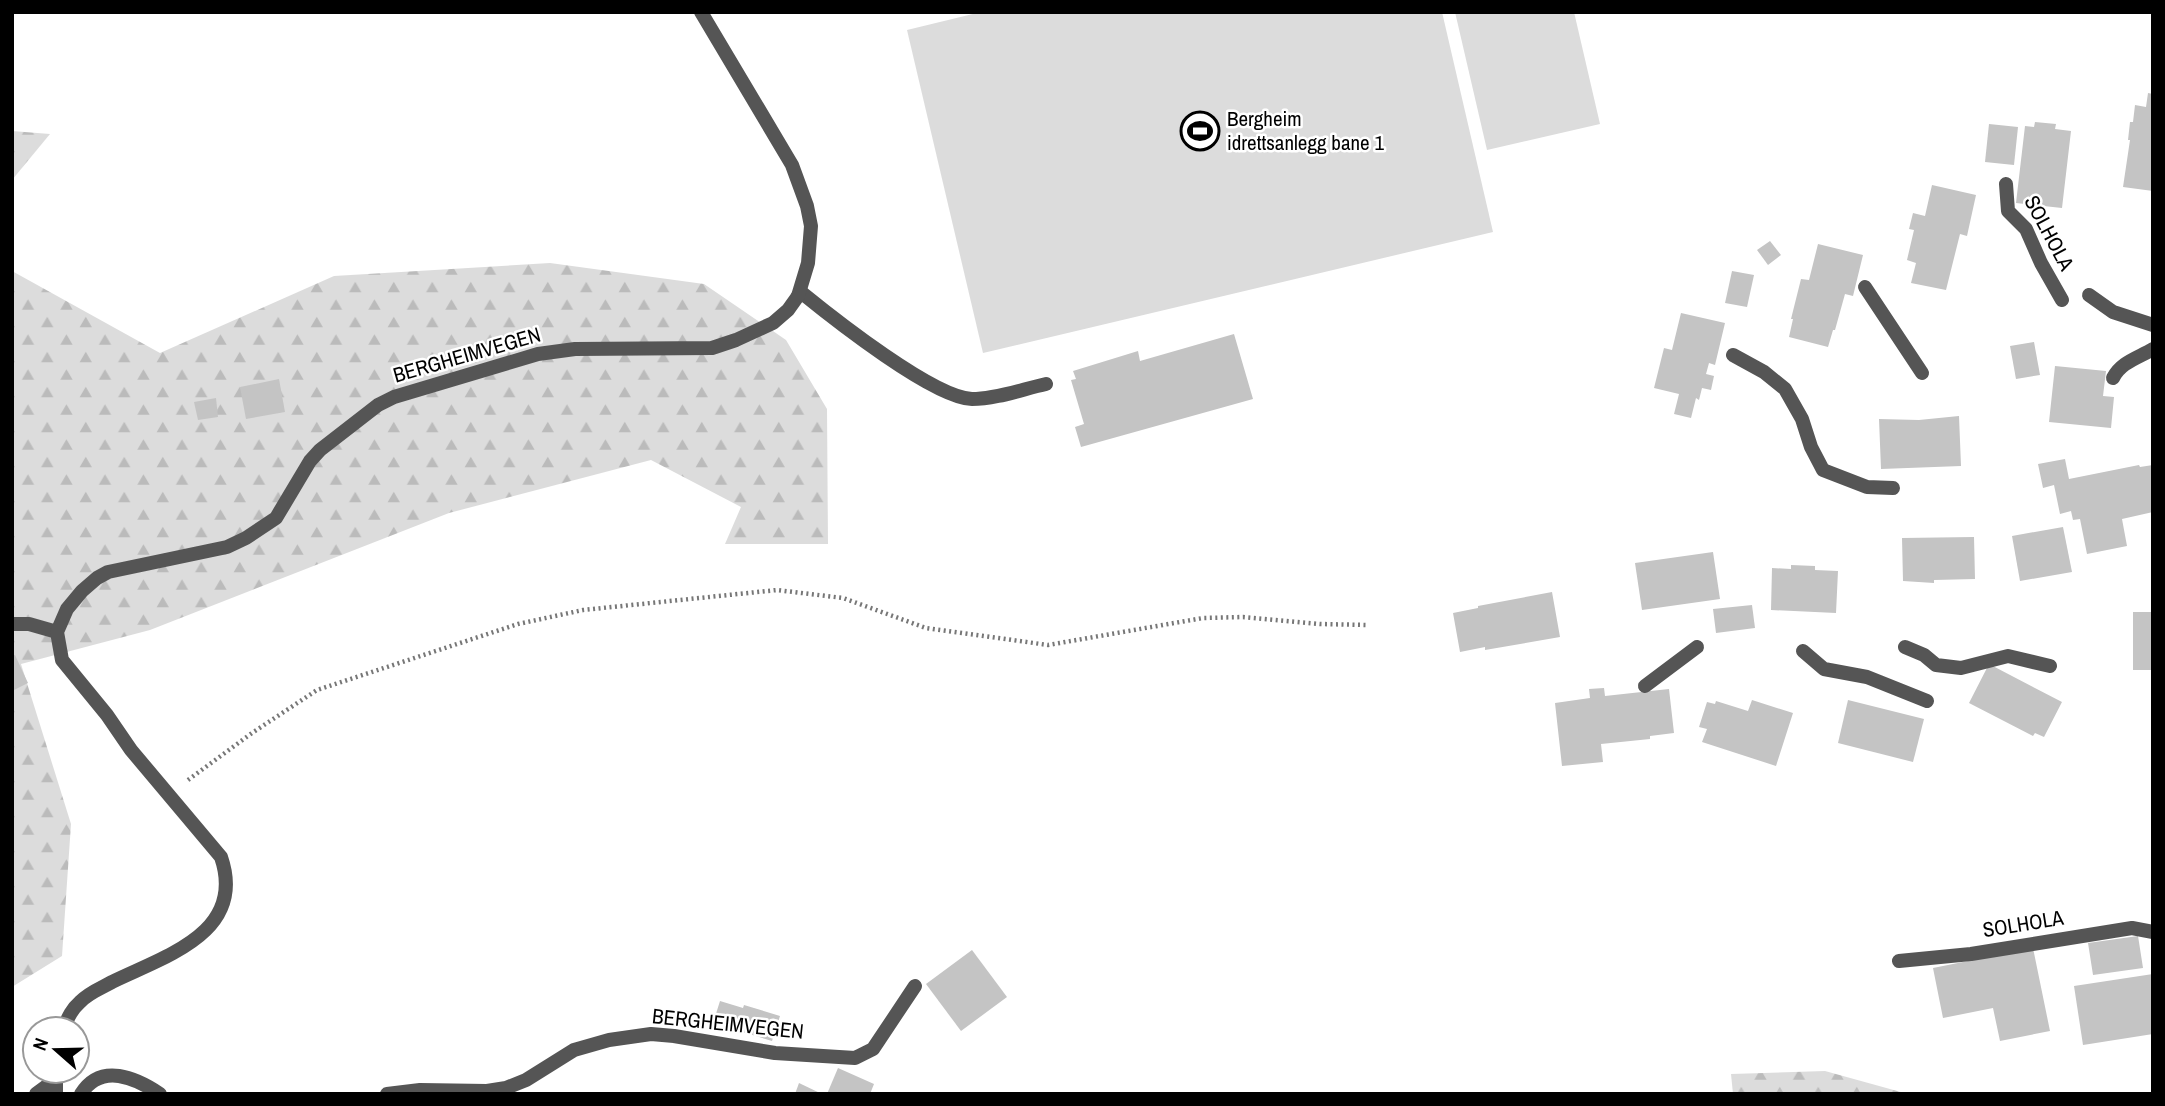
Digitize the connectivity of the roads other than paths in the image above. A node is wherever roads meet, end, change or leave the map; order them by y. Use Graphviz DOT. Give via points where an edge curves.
graph roads {
  1 [pos="701,12"];
  2 [pos="2006,184"];
  3 [pos="1865,287"];
  4 [pos="2089,295"];
  5 [pos="798,296"];
  6 [pos="2062,300"];
  7 [pos="2153,325"];
  8 [pos="2153,349"];
  9 [pos="1733,355"];
  10 [pos="1918,367"];
  11 [pos="2113,378"];
  12 [pos="1046,384"];
  13 [pos="1893,488"];
  14 [pos="12,625"];
  15 [pos="57,632"];
  16 [pos="1697,647"];
  17 [pos="1905,648"];
  18 [pos="1803,651"];
  19 [pos="2050,666"];
  20 [pos="1645,686"];
  21 [pos="1927,701"];
  22 [pos="2153,932"];
  23 [pos="1899,961"];
  24 [pos="915,986"];
  25 [pos="69,1015"];
  26 [pos="81,1094"];
  27 [pos="160,1094"];
  28 [pos="387,1094"];
  1 -- 5 [label="street, BERGHEIMVEGEN" via="799,181 811,244"];
  2 -- 6 [label="street, SOLHOLA" via="2008,211 2026,229"];
  3 -- 10 [label="street"];
  4 -- 7 [label="street" via="2113,312"];
  5 -- 12 [label="street" via="802,293 898,363 950,394 984,398"];
  5 -- 15 [label="street, BERGHEIMVEGEN" via="773,323 712,348 551,352 394,397 320,450 276,518 227,547 108,572 82,591"];
  8 -- 11 [label="street" via="2126,362"];
  9 -- 13 [label="street" via="1785,389 1823,470 1867,486"];
  14 -- 15 [label="street" via="29,624"];
  15 -- 25 [label="street" via="62,660 221,857 227,876 222,908 207,930 193,942 99,989"];
  16 -- 20 [label="street"];
  17 -- 19 [label="street" via="1936,666 1961,668 2008,656"];
  18 -- 21 [label="street" via="1824,668 1867,677"];
  22 -- 23 [label="street, SOLHOLA" via="2132,928"];
  24 -- 28 [label="street, BERGHEIMVEGEN" via="873,1049 855,1058 775,1053 651,1034 574,1050 506,1088"];
  26 -- 27 [label="street" via="104,1076 121,1075"];
}
